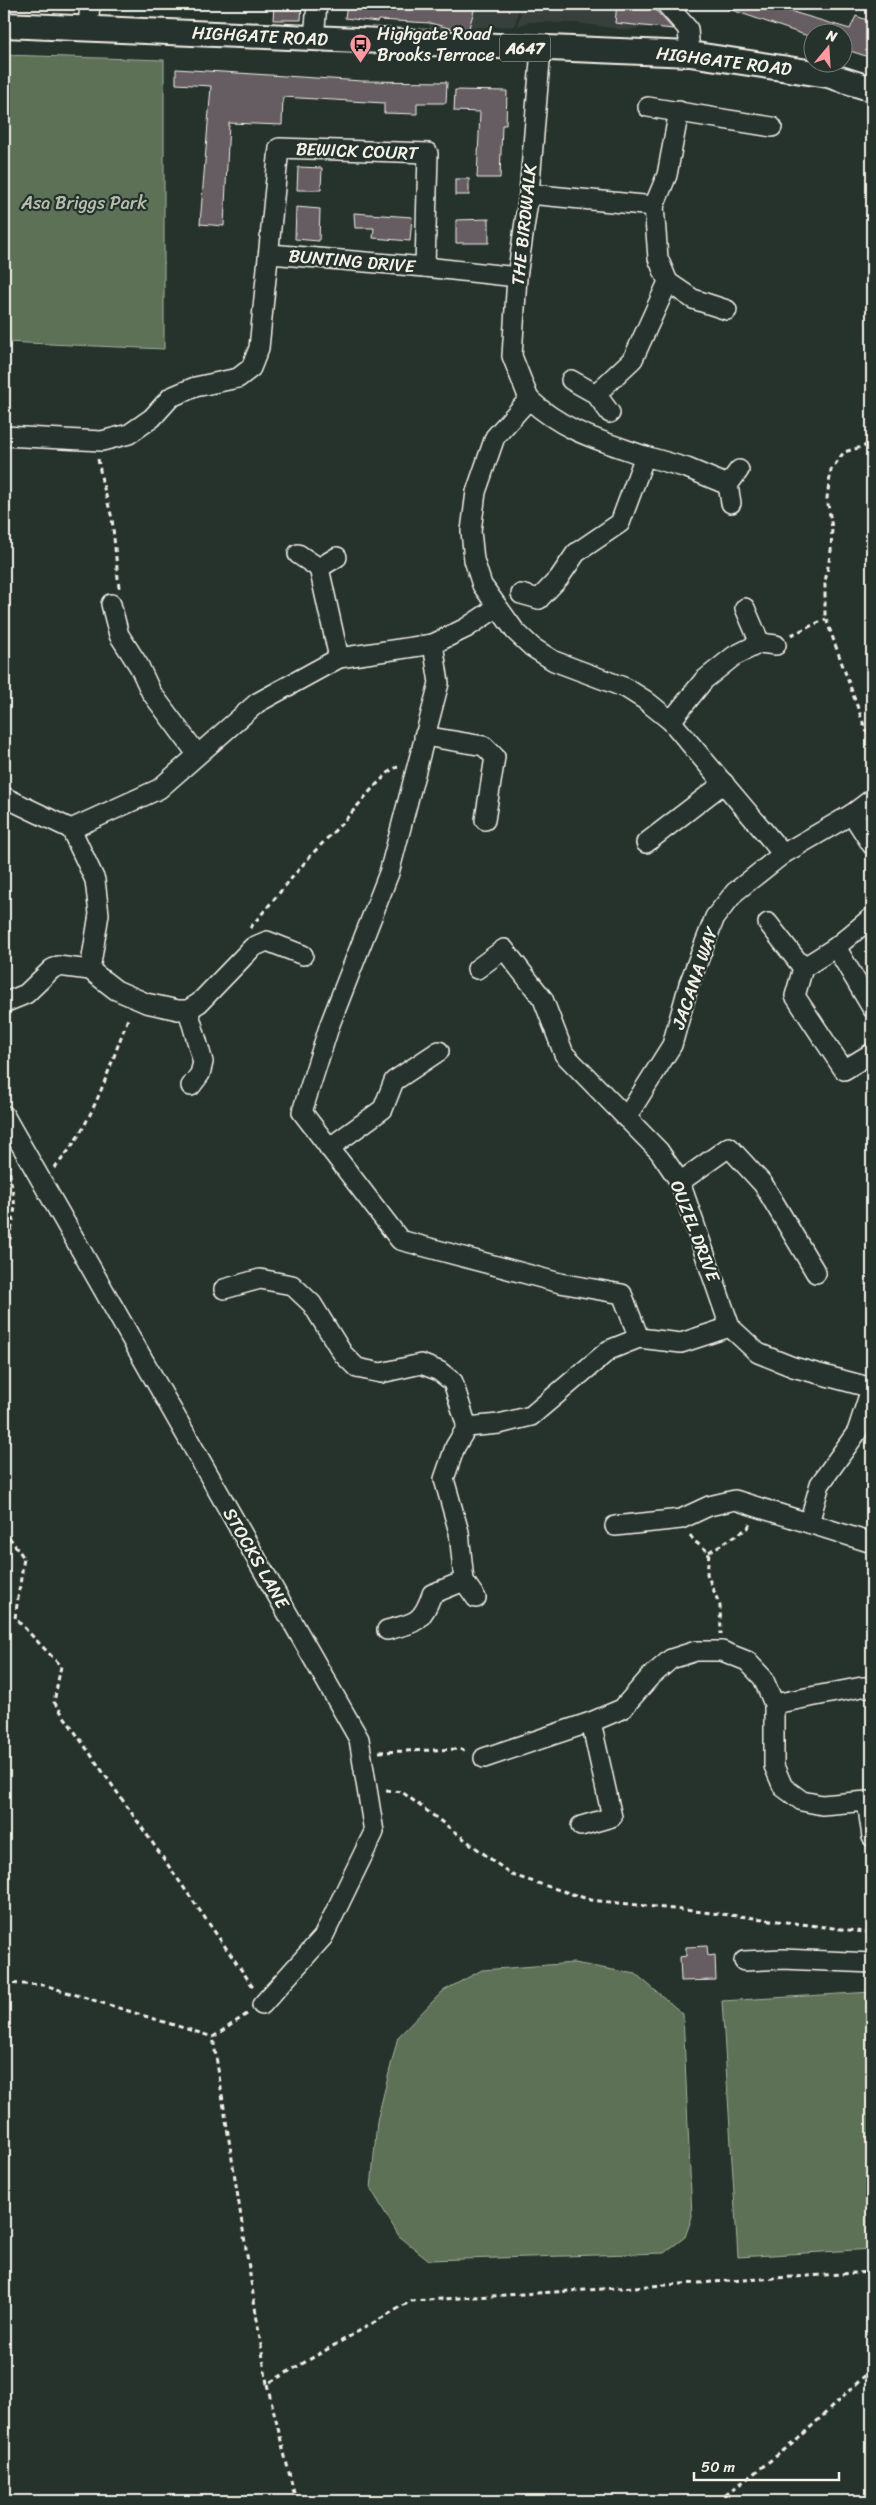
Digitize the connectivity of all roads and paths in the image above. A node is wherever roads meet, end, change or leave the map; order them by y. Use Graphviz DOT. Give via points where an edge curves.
graph roads {
  1 [pos="90,4"];
  2 [pos="316,4"];
  3 [pos="666,4"];
  4 [pos="4,25"];
  5 [pos="88,28"];
  6 [pos="314,38"];
  7 [pos="542,49"];
  8 [pos="690,54"];
  9 [pos="872,90"];
  10 [pos="648,107"];
  11 [pos="679,111"];
  12 [pos="772,126"];
  13 [pos="529,194"];
  14 [pos="654,206"];
  15 [pos="270,254"];
  16 [pos="425,267"];
  17 [pos="517,277"];
  18 [pos="668,282"];
  19 [pos="727,310"];
  20 [pos="571,380"];
  21 [pos="596,394"];
  22 [pos="529,399"];
  23 [pos="610,413"];
  24 [pos="4,436"];
  25 [pos="872,436"];
  26 [pos="95,441"];
  27 [pos="645,456"];
  28 [pos="733,486"];
  29 [pos="298,554"];
  30 [pos="337,557"];
  31 [pos="318,568"];
  32 [pos="116,599"];
  33 [pos="535,603"];
  34 [pos="496,608"];
  35 [pos="745,608"];
  36 [pos="826,618"];
  37 [pos="433,644"];
  38 [pos="768,644"];
  39 [pos="339,658"];
  40 [pos="672,721"];
  41 [pos="424,736"];
  42 [pos="872,740"];
  43 [pos="197,754"];
  44 [pos="417,762"];
  45 [pos="724,783"];
  46 [pos="4,797"];
  47 [pos="872,799"];
  48 [pos="852,814"];
  49 [pos="485,820"];
  50 [pos="71,829"];
  51 [pos="646,843"];
  52 [pos="872,845"];
  53 [pos="783,854"];
  54 [pos="872,917"];
  55 [pos="768,923"];
  56 [pos="836,947"];
  57 [pos="303,955"];
  58 [pos="238,960"];
  59 [pos="477,968"];
  60 [pos="804,968"];
  61 [pos="90,970"];
  62 [pos="135,999"];
  63 [pos="4,1003"];
  64 [pos="872,1008"];
  65 [pos="188,1010"];
  66 [pos="439,1051"];
  67 [pos="872,1053"];
  68 [pos="191,1086"];
  69 [pos="4,1115"];
  70 [pos="626,1118"];
  71 [pos="330,1148"];
  72 [pos="8,1158"];
  73 [pos="680,1182"];
  74 [pos="43,1186"];
  75 [pos="816,1272"];
  76 [pos="4,1275"];
  77 [pos="224,1289"];
  78 [pos="730,1326"];
  79 [pos="639,1338"];
  80 [pos="872,1387"];
  81 [pos="467,1427"];
  82 [pos="755,1507"];
  83 [pos="681,1519"];
  84 [pos="809,1523"];
  85 [pos="615,1526"];
  86 [pos="4,1530"];
  87 [pos="872,1543"];
  88 [pos="709,1552"];
  89 [pos="464,1582"];
  90 [pos="476,1598"];
  91 [pos="387,1630"];
  92 [pos="722,1652"];
  93 [pos="872,1687"];
  94 [pos="774,1704"];
  95 [pos="591,1722"];
  96 [pos="361,1753"];
  97 [pos="484,1758"];
  98 [pos="367,1788"];
  99 [pos="581,1826"];
  100 [pos="872,1837"];
  101 [pos="872,1933"];
  102 [pos="744,1962"];
  103 [pos="872,1963"];
  104 [pos="4,1983"];
  105 [pos="262,2004"];
  106 [pos="213,2037"];
  107 [pos="872,2272"];
  108 [pos="872,2369"];
  109 [pos="267,2384"];
  110 [pos="296,2501"];
  111 [pos="718,2501"];
  1 -- 5 [label="street"];
  2 -- 6 [label="street"];
  3 -- 8 [label="street" via="688,29"];
  4 -- 5 [label="main road, HIGHGATE ROAD / A647"];
  5 -- 6 [label="main road, HIGHGATE ROAD / A647"];
  6 -- 7 [label="main road, HIGHGATE ROAD / A647"];
  7 -- 8 [label="main road, HIGHGATE ROAD / A647"];
  7 -- 13 [label="street, THE BIRDWALK"];
  8 -- 9 [label="main road, HIGHGATE ROAD / A647" via="828,75"];
  10 -- 11 [label="street"];
  11 -- 12 [label="street"];
  11 -- 14 [label="street" via="667,175"];
  13 -- 14 [label="street"];
  13 -- 17 [label="street, THE BIRDWALK"];
  14 -- 18 [label="street" via="658,258"];
  15 -- 16 [label="street, BUNTING DRIVE"];
  15 -- 16 [label="street, BEWICK COURT" via="279,148 428,153"];
  15 -- 26 [label="street, BUNTING DRIVE" via="259,348 251,368 238,378 195,387 171,397 152,418 129,434"];
  16 -- 17 [label="street, BUNTING DRIVE"];
  17 -- 22 [label="street, THE BIRDWALK" via="512,356"];
  18 -- 19 [label="street" via="693,299"];
  18 -- 21 [label="street" via="633,358"];
  20 -- 21 [label="street"];
  21 -- 23 [label="street"];
  22 -- 27 [label="street" via="547,416 579,434"];
  22 -- 34 [label="street" via="495,437 476,492 471,531 474,560 482,585"];
  24 -- 26 [label="street, BUNTING DRIVE"];
  25 -- 36 [label="path" via="865,446 844,452 832,470 827,498 832,528 825,582"];
  26 -- 32 [label="path" via="112,518"];
  27 -- 28 [label="street"];
  27 -- 33 [label="street" via="620,523 576,553 559,578"];
  29 -- 31 [label="street"];
  30 -- 31 [label="street"];
  31 -- 39 [label="street"];
  32 -- 43 [label="street" via="119,635 151,692"];
  34 -- 37 [label="street"];
  34 -- 40 [label="street" via="532,647 554,661 626,688"];
  35 -- 38 [label="street"];
  36 -- 38 [label="path"];
  36 -- 42 [label="path"];
  37 -- 39 [label="street"];
  37 -- 41 [label="street" via="438,683"];
  38 -- 40 [label="street" via="734,656 704,680"];
  39 -- 43 [label="street" via="257,703"];
  40 -- 45 [label="street"];
  41 -- 44 [label="street"];
  41 -- 49 [label="street" via="484,746 495,757"];
  43 -- 50 [label="street" via="159,789"];
  44 -- 58 [label="path" via="392,769 278,891 235,949"];
  44 -- 71 [label="street" via="389,873 330,1024 302,1112"];
  45 -- 51 [label="street"];
  45 -- 53 [label="street"];
  46 -- 50 [label="street"];
  47 -- 48 [label="street, JACANA WAY"];
  48 -- 52 [label="street"];
  48 -- 53 [label="street, JACANA WAY"];
  50 -- 61 [label="street" via="95,880 99,914"];
  53 -- 70 [label="street, JACANA WAY" via="735,892 715,917 689,984 672,1045"];
  54 -- 56 [label="street"];
  55 -- 60 [label="street"];
  56 -- 60 [label="street"];
  56 -- 64 [label="street"];
  57 -- 58 [label="street" via="266,941"];
  58 -- 65 [label="street" via="224,978"];
  59 -- 70 [label="street, OUZEL DRIVE" via="504,949 543,999 564,1054"];
  60 -- 67 [label="street" via="795,996 844,1070"];
  61 -- 62 [label="street" via="116,990"];
  61 -- 63 [label="street" via="58,966 26,994"];
  62 -- 65 [label="street" via="166,1008"];
  62 -- 74 [label="path" via="88,1119 64,1157 49,1172"];
  65 -- 68 [label="street" via="203,1068"];
  66 -- 71 [label="street" via="394,1082 383,1109"];
  69 -- 74 [label="street, STOCKS LANE"];
  70 -- 73 [label="street, OUZEL DRIVE" via="659,1151"];
  71 -- 79 [label="street" via="400,1240 560,1283 622,1294"];
  72 -- 76 [label="path" via="15,1207"];
  73 -- 75 [label="street" via="729,1147 763,1184"];
  73 -- 78 [label="street, OUZEL DRIVE"];
  74 -- 96 [label="street, STOCKS LANE" via="359,1739"];
  77 -- 81 [label="street" via="260,1279 292,1285 312,1304 343,1354 358,1368 381,1374 421,1364 438,1370 453,1382"];
  78 -- 79 [label="street" via="681,1343"];
  78 -- 80 [label="street, OUZEL DRIVE" via="758,1353 793,1367"];
  79 -- 81 [label="street" via="608,1350 531,1416"];
  80 -- 84 [label="street" via="857,1432 820,1484"];
  81 -- 89 [label="street" via="455,1447 444,1479 459,1532"];
  82 -- 83 [label="street" via="735,1500 709,1506"];
  82 -- 84 [label="street"];
  82 -- 88 [label="path" via="748,1528"];
  83 -- 85 [label="street"];
  83 -- 88 [label="path" via="694,1541"];
  84 -- 87 [label="street"];
  86 -- 105 [label="path" via="24,1558 15,1618 60,1666 54,1702"];
  88 -- 92 [label="path" via="707,1574 720,1606"];
  89 -- 90 [label="street"];
  89 -- 91 [label="street" via="432,1594 422,1618 416,1622"];
  92 -- 94 [label="street" via="747,1660 763,1678"];
  92 -- 95 [label="street" via="696,1651 671,1658 622,1709"];
  93 -- 94 [label="street"];
  94 -- 100 [label="street" via="774,1766 783,1787 802,1801 822,1805 867,1801"];
  95 -- 97 [label="street"];
  95 -- 99 [label="street" via="612,1817"];
  96 -- 97 [label="path" via="460,1749"];
  96 -- 98 [label="street, STOCKS LANE"];
  98 -- 101 [label="path" via="402,1792 512,1875 591,1900"];
  98 -- 105 [label="street, STOCKS LANE" via="374,1832 323,1936"];
  102 -- 103 [label="street" via="783,1959"];
  104 -- 106 [label="path" via="44,1984"];
  105 -- 106 [label="path"];
  106 -- 109 [label="path"];
  107 -- 109 [label="path" via="411,2301"];
  108 -- 111 [label="path" via="797,2440"];
  109 -- 110 [label="path"];
}
